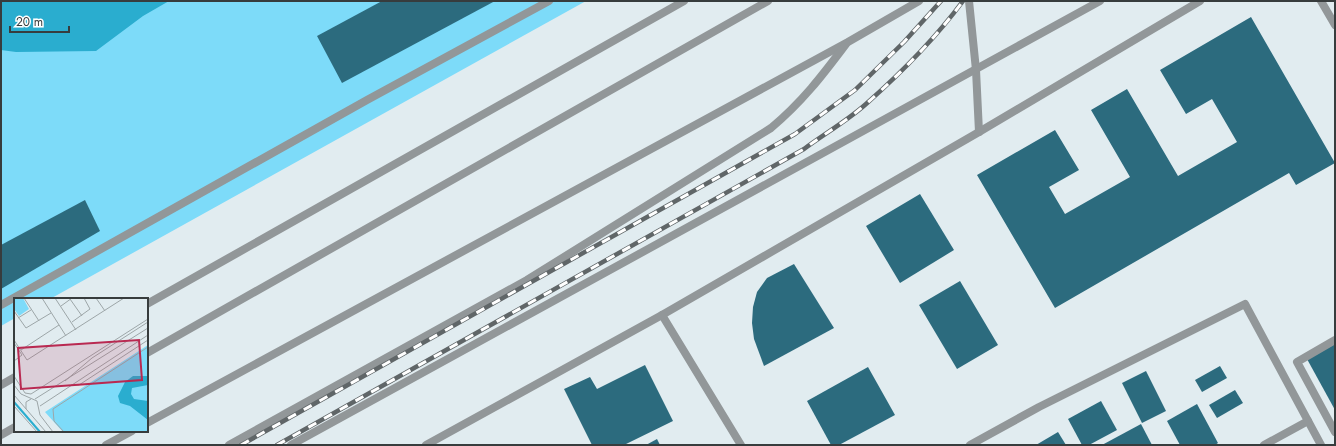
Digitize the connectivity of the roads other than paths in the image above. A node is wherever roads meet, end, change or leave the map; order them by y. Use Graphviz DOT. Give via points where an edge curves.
graph roads {
  1 [pos="549,1"];
  2 [pos="684,1"];
  3 [pos="768,1"];
  4 [pos="919,1"];
  5 [pos="969,1"];
  6 [pos="1100,1"];
  7 [pos="1200,1"];
  8 [pos="1321,1"];
  9 [pos="1335,25"];
  10 [pos="848,42"];
  11 [pos="976,70"];
  12 [pos="979,132"];
  13 [pos="148,303"];
  14 [pos="1,305"];
  15 [pos="662,315"];
  16 [pos="1335,340"];
  17 [pos="148,352"];
  18 [pos="14,378"];
  19 [pos="1,385"];
  20 [pos="1308,421"];
  21 [pos="148,422"];
  22 [pos="14,428"];
  23 [pos="130,432"];
  24 [pos="1335,432"];
  25 [pos="1,435"];
  26 [pos="106,445"];
  27 [pos="229,445"];
  28 [pos="291,445"];
  29 [pos="426,445"];
  30 [pos="741,445"];
  31 [pos="970,445"];
  32 [pos="1264,445"];
  33 [pos="1321,445"];
  1 -- 14 [label="street"];
  2 -- 13 [label="street"];
  3 -- 17 [label="street"];
  4 -- 10 [label="street"];
  5 -- 11 [label="street"];
  6 -- 11 [label="street"];
  7 -- 12 [label="street"];
  8 -- 9 [label="street"];
  10 -- 21 [label="street"];
  10 -- 27 [label="street" via="817,82 791,111 771,128 527,280"];
  11 -- 12 [label="street"];
  11 -- 28 [label="street"];
  12 -- 15 [label="street"];
  15 -- 29 [label="street"];
  15 -- 30 [label="street"];
  16 -- 24 [label="street" via="1297,362"];
  18 -- 19 [label="street"];
  20 -- 31 [label="street" via="1245,304"];
  20 -- 32 [label="street"];
  20 -- 33 [label="street"];
  22 -- 25 [label="street"];
  23 -- 26 [label="street"];
}
